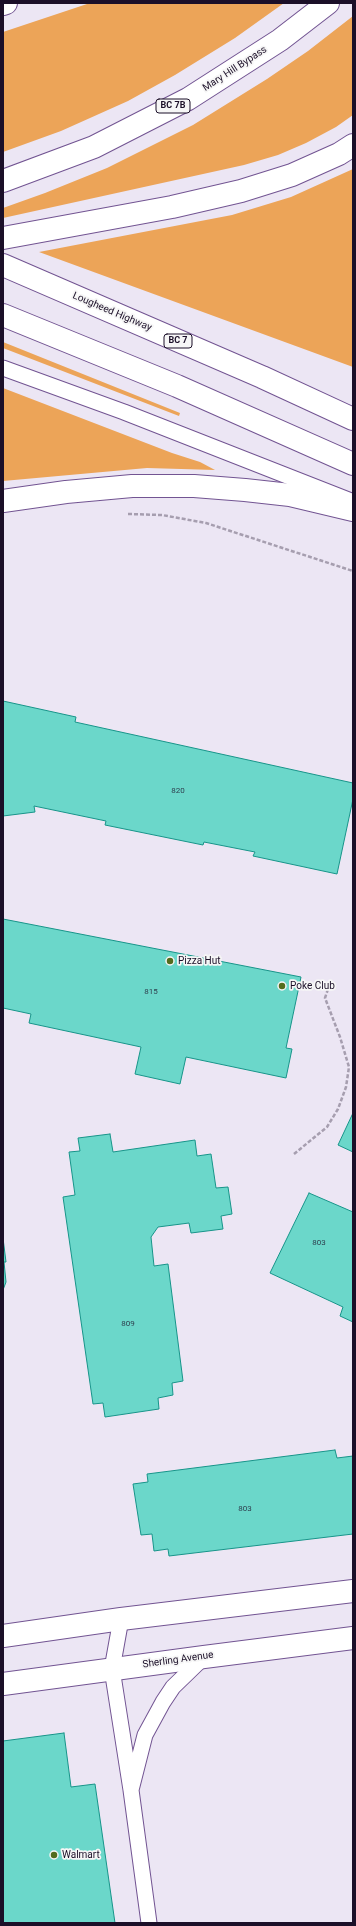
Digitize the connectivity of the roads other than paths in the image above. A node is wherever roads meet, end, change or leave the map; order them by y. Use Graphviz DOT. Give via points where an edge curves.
graph roads {
  1 [pos="6,3"];
  2 [pos="328,3"];
  3 [pos="3,4"];
  4 [pos="353,146"];
  5 [pos="3,181"];
  6 [pos="12,236"];
  7 [pos="3,265"];
  8 [pos="3,315"];
  9 [pos="3,368"];
  10 [pos="353,419"];
  11 [pos="353,464"];
  12 [pos="3,501"];
  13 [pos="353,502"];
  14 [pos="353,510"];
  15 [pos="353,1591"];
  16 [pos="121,1619"];
  17 [pos="3,1636"];
  18 [pos="353,1638"];
  19 [pos="204,1656"];
  20 [pos="112,1670"];
  21 [pos="3,1684"];
  22 [pos="131,1790"];
  23 [pos="149,1923"];
  1 -- 3 [label="main road"];
  2 -- 5 [label="main road, Mary Hill Bypass / BC 7B" via="280,40 188,98 94,147"];
  4 -- 6 [label="main road" via="292,175 241,191 172,207"];
  7 -- 10 [label="main road, Lougheed Highway / BC 7"];
  8 -- 11 [label="main road" via="191,392"];
  9 -- 13 [label="lane"];
  12 -- 14 [label="main road" via="132,486 194,486 290,495"];
  15 -- 16 [label="main road"];
  16 -- 17 [label="main road"];
  16 -- 20 [label="lane"];
  18 -- 19 [label="main road, Sherling Avenue"];
  19 -- 20 [label="main road, Sherling Avenue"];
  19 -- 22 [label="lane" via="174,1687 145,1735"];
  20 -- 21 [label="main road, Sherling Avenue"];
  20 -- 22 [label="lane"];
  22 -- 23 [label="lane"];
}
